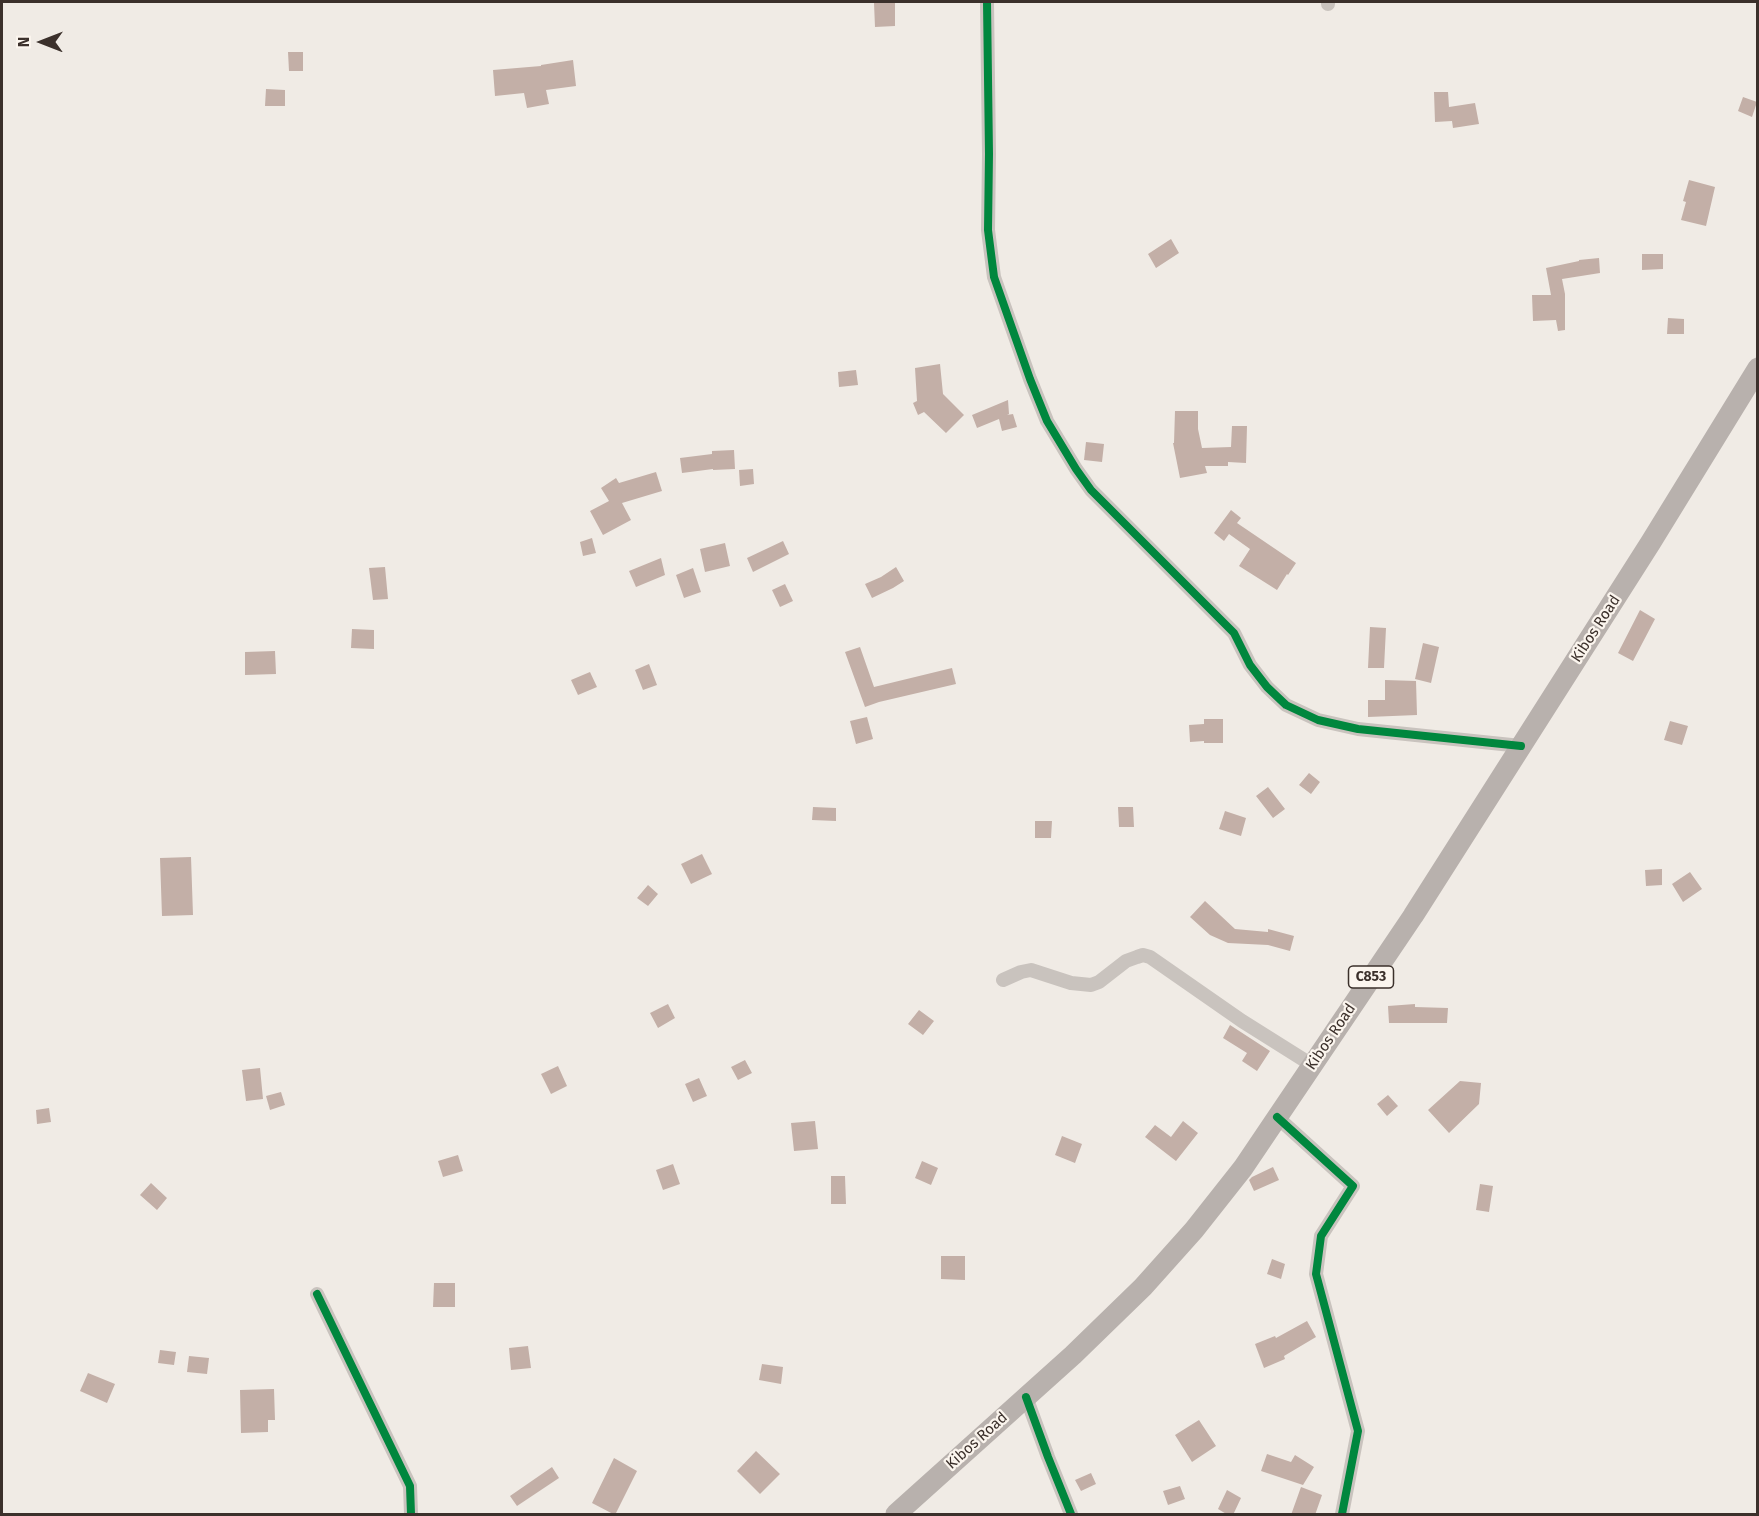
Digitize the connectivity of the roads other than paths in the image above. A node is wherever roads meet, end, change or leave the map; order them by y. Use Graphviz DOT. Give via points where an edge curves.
graph roads {
  1 [pos="987,2"];
  2 [pos="1758,368"];
  3 [pos="1521,746"];
  4 [pos="1003,980"];
  5 [pos="1312,1065"];
  6 [pos="1277,1117"];
  7 [pos="317,1294"];
  8 [pos="1026,1396"];
  9 [pos="411,1515"];
  10 [pos="896,1515"];
  11 [pos="1071,1515"];
  12 [pos="1342,1515"];
  1 -- 3 [label="street" via="988,230 994,277 1047,421 1091,490 1234,633 1250,665 1286,705 1318,720 1358,729"];
  2 -- 3 [label="main road, Kibos Road / C853"];
  3 -- 5 [label="main road, Kibos Road / C853"];
  4 -- 5 [label="street" via="1031,970 1091,985 1126,961 1150,957"];
  5 -- 6 [label="main road, Kibos Road / C853"];
  6 -- 8 [label="main road, Kibos Road / C853" via="1243,1168 1143,1287"];
  6 -- 12 [label="street" via="1353,1186 1320,1236 1316,1274 1358,1431"];
  7 -- 9 [label="street" via="410,1486"];
  8 -- 10 [label="main road, Kibos Road / C853"];
  8 -- 11 [label="street"];
}
